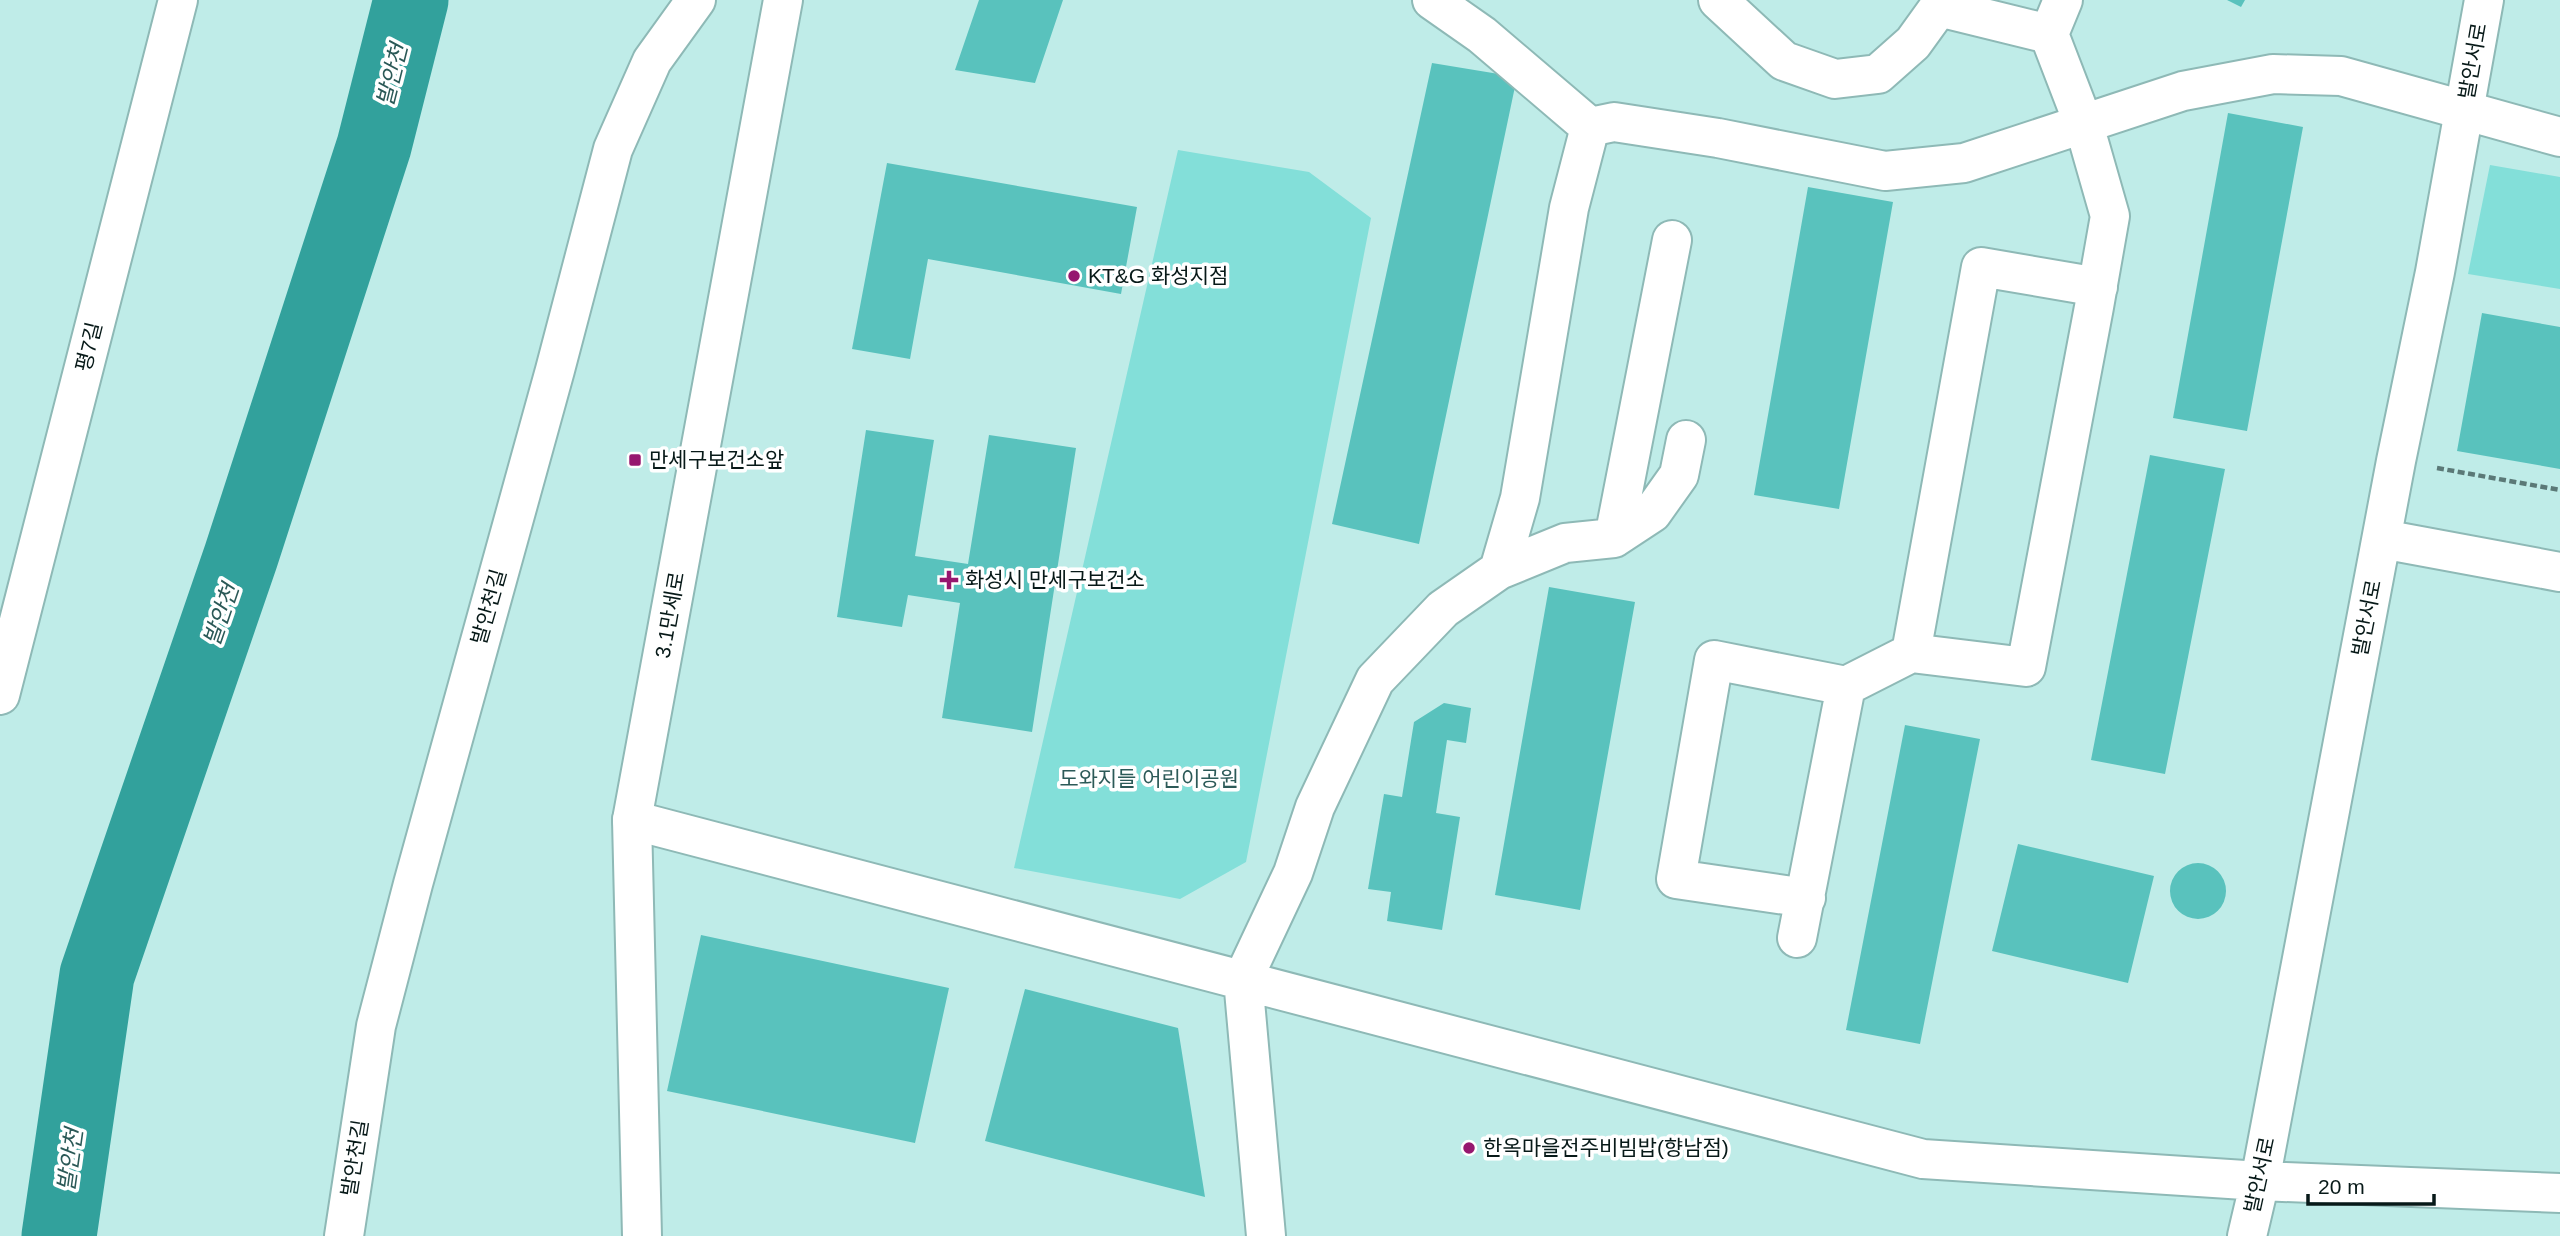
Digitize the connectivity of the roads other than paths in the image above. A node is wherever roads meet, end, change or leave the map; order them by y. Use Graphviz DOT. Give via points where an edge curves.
graph roads {
  1 [pos="178,0"];
  2 [pos="696,0"];
  3 [pos="783,0"];
  4 [pos="1432,0"];
  5 [pos="1718,0"];
  6 [pos="2484,0"];
  7 [pos="1940,3"];
  8 [pos="2056,17"];
  9 [pos="2464,111"];
  10 [pos="2084,125"];
  11 [pos="1590,127"];
  12 [pos="2560,137"];
  13 [pos="1672,240"];
  14 [pos="2098,287"];
  15 [pos="1686,440"];
  16 [pos="1614,538"];
  17 [pos="2382,539"];
  18 [pos="1499,570"];
  19 [pos="2560,572"];
  20 [pos="1911,653"];
  21 [pos="1846,686"];
  22 [pos="0,695"];
  23 [pos="632,820"];
  24 [pos="1806,898"];
  25 [pos="1797,938"];
  26 [pos="1243,979"];
  27 [pos="2260,1181"];
  28 [pos="2560,1193"];
  29 [pos="344,1236"];
  30 [pos="642,1236"];
  31 [pos="1266,1236"];
  32 [pos="2247,1236"];
  1 -- 22 [label="street, 평7길"];
  2 -- 29 [label="street, 발안천길" via="652,61 613,149 376,1026"];
  3 -- 23 [label="street, 3.1만세로"];
  4 -- 11 [label="street" via="1482,35"];
  5 -- 7 [label="street" via="1784,61 1835,79 1878,74 1913,43"];
  6 -- 9 [label="street, 발안서로"];
  7 -- 8 [label="street"];
  8 -- 10 [label="street"];
  9 -- 10 [label="street" via="2342,76 2273,74 2183,91"];
  9 -- 12 [label="street"];
  9 -- 17 [label="street, 발안서로"];
  10 -- 11 [label="street" via="1964,163 1885,171 1614,122"];
  10 -- 14 [label="street" via="2110,216"];
  11 -- 18 [label="street" via="1569,208 1520,498"];
  13 -- 16 [label="street"];
  14 -- 20 [label="street" via="2026,667"];
  14 -- 20 [label="street" via="1981,267"];
  15 -- 16 [label="street" via="1679,475 1652,513"];
  16 -- 18 [label="street" via="1565,543"];
  17 -- 19 [label="street"];
  17 -- 27 [label="street, 발안서로"];
  18 -- 26 [label="street" via="1443,609 1375,680 1315,807 1293,873"];
  20 -- 21 [label="street"];
  21 -- 24 [label="street"];
  21 -- 24 [label="street" via="1714,660 1676,879"];
  23 -- 26 [label="street"];
  23 -- 30 [label="street, 3.1만세로"];
  24 -- 25 [label="street"];
  26 -- 27 [label="street" via="1923,1158"];
  26 -- 31 [label="street"];
  27 -- 28 [label="street"];
  27 -- 32 [label="street, 발안서로"];
}
